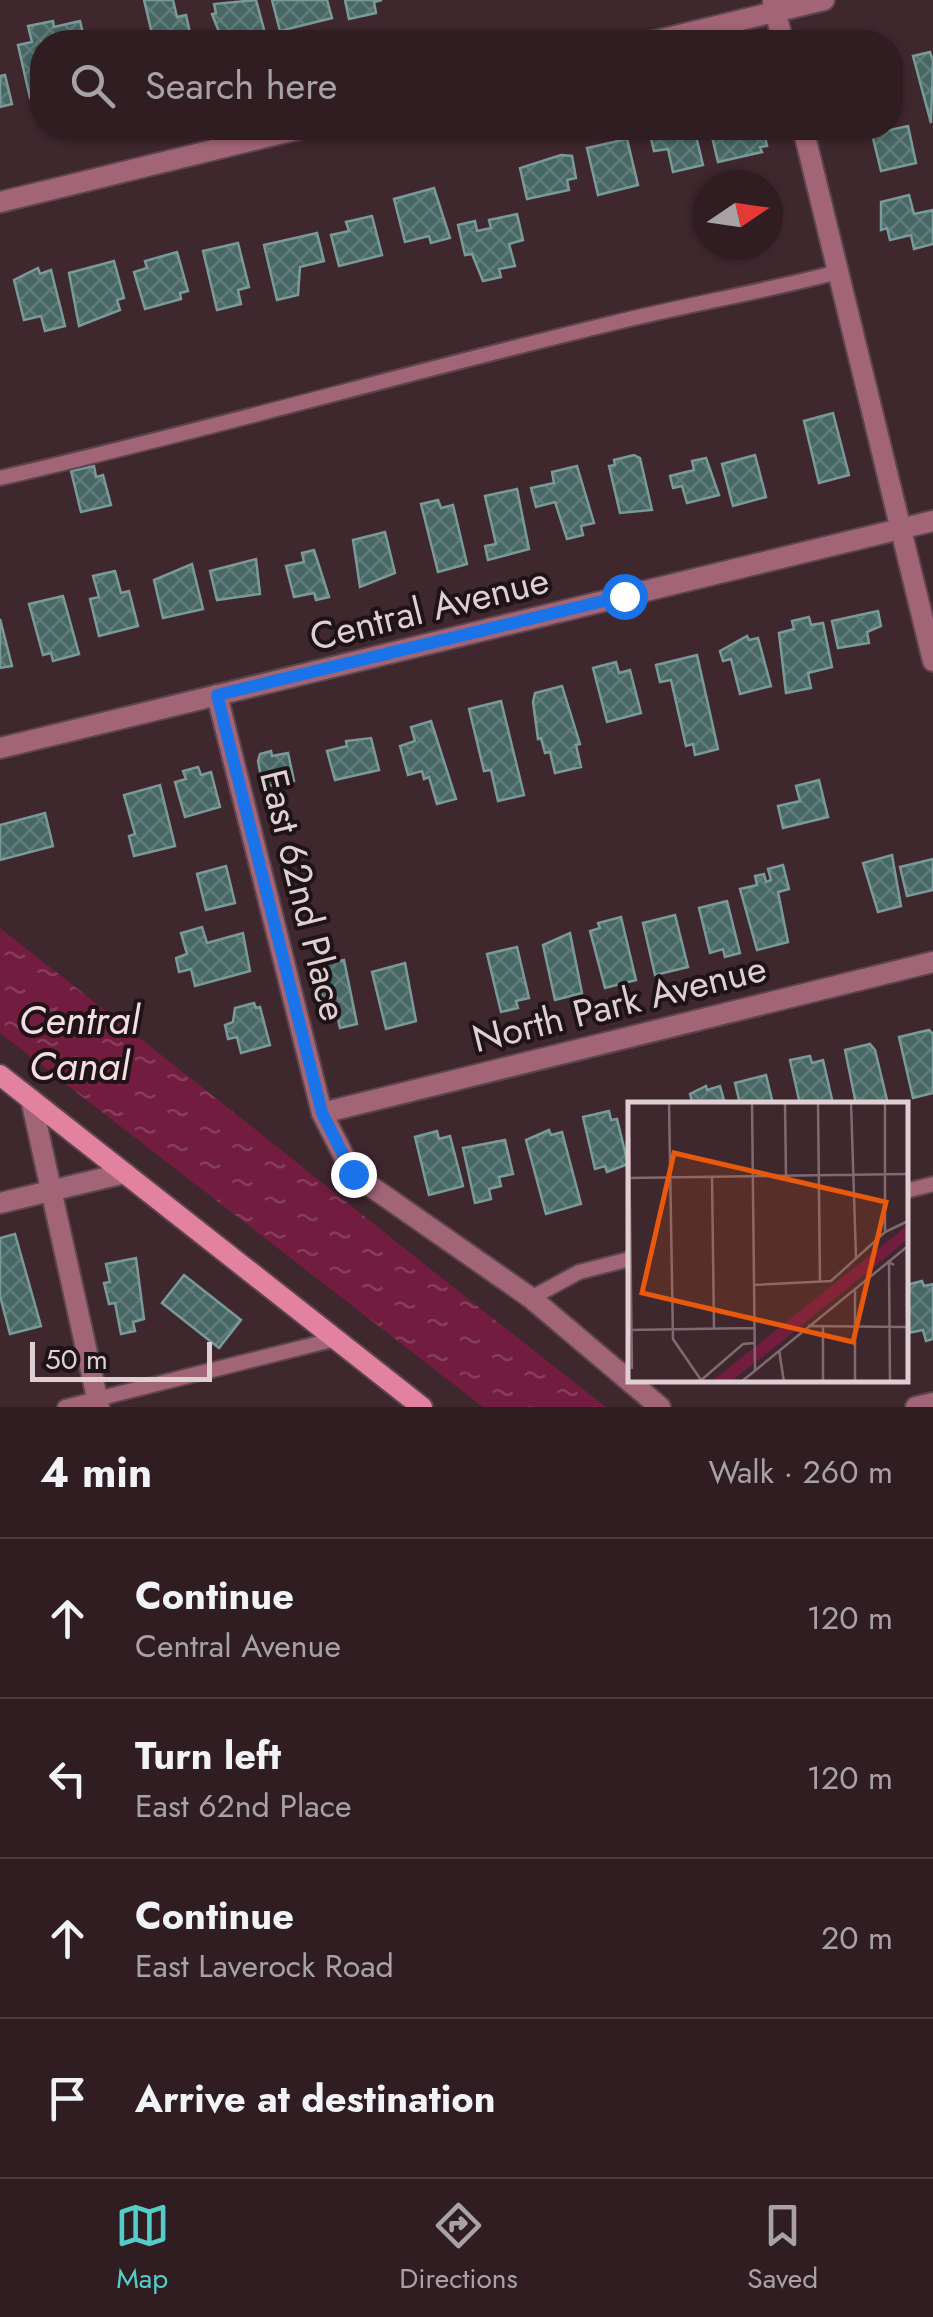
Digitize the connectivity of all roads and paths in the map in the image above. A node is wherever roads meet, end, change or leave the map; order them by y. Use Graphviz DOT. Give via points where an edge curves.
graph roads {
  1 [pos="824,0"];
  2 [pos="774,6"];
  3 [pos="692,30"];
  4 [pos="255,140"];
  5 [pos="806,140"];
  6 [pos="0,202"];
  7 [pos="838,272"];
  8 [pos="0,478"];
  9 [pos="933,521"];
  10 [pos="900,529"];
  11 [pos="933,661"];
  12 [pos="217,695"];
  13 [pos="0,748"];
  14 [pos="933,962"];
  15 [pos="0,1075"];
  16 [pos="31,1099"];
  17 [pos="322,1113"];
  18 [pos="126,1172"];
  19 [pos="933,1184"];
  20 [pos="51,1190"];
  21 [pos="908,1190"];
  22 [pos="0,1203"];
  23 [pos="628,1260"];
  24 [pos="531,1298"];
  25 [pos="336,1339"];
  26 [pos="628,1380"];
  27 [pos="630,1382"];
  28 [pos="98,1402"];
  29 [pos="933,1403"];
  30 [pos="66,1407"];
  31 [pos="422,1407"];
  32 [pos="660,1407"];
  33 [pos="916,1407"];
  1 -- 2 [label="street"];
  2 -- 3 [label="street"];
  4 -- 6 [label="street"];
  5 -- 7 [label="street"];
  7 -- 8 [label="lane"];
  7 -- 10 [label="street"];
  9 -- 10 [label="street, Central Avenue"];
  10 -- 11 [label="street"];
  10 -- 12 [label="street, Central Avenue"];
  12 -- 13 [label="street, Central Avenue"];
  12 -- 17 [label="street, East 62nd Place"];
  14 -- 17 [label="street, North Park Avenue"];
  15 -- 16 [label="main road"];
  16 -- 18 [label="main road"];
  16 -- 20 [label="street"];
  17 -- 24 [label="street, East 62nd Place" via="353,1174"];
  18 -- 20 [label="street"];
  18 -- 25 [label="main road"];
  19 -- 21 [label="lane"];
  20 -- 22 [label="street"];
  20 -- 28 [label="street"];
  23 -- 24 [label="lane" via="579,1272"];
  24 -- 26 [label="street, East 62nd Place"];
  25 -- 28 [label="lane"];
  25 -- 31 [label="main road"];
  27 -- 32 [label="street, East 62nd Place"];
  28 -- 30 [label="lane"];
  29 -- 33 [label="street"];
}
